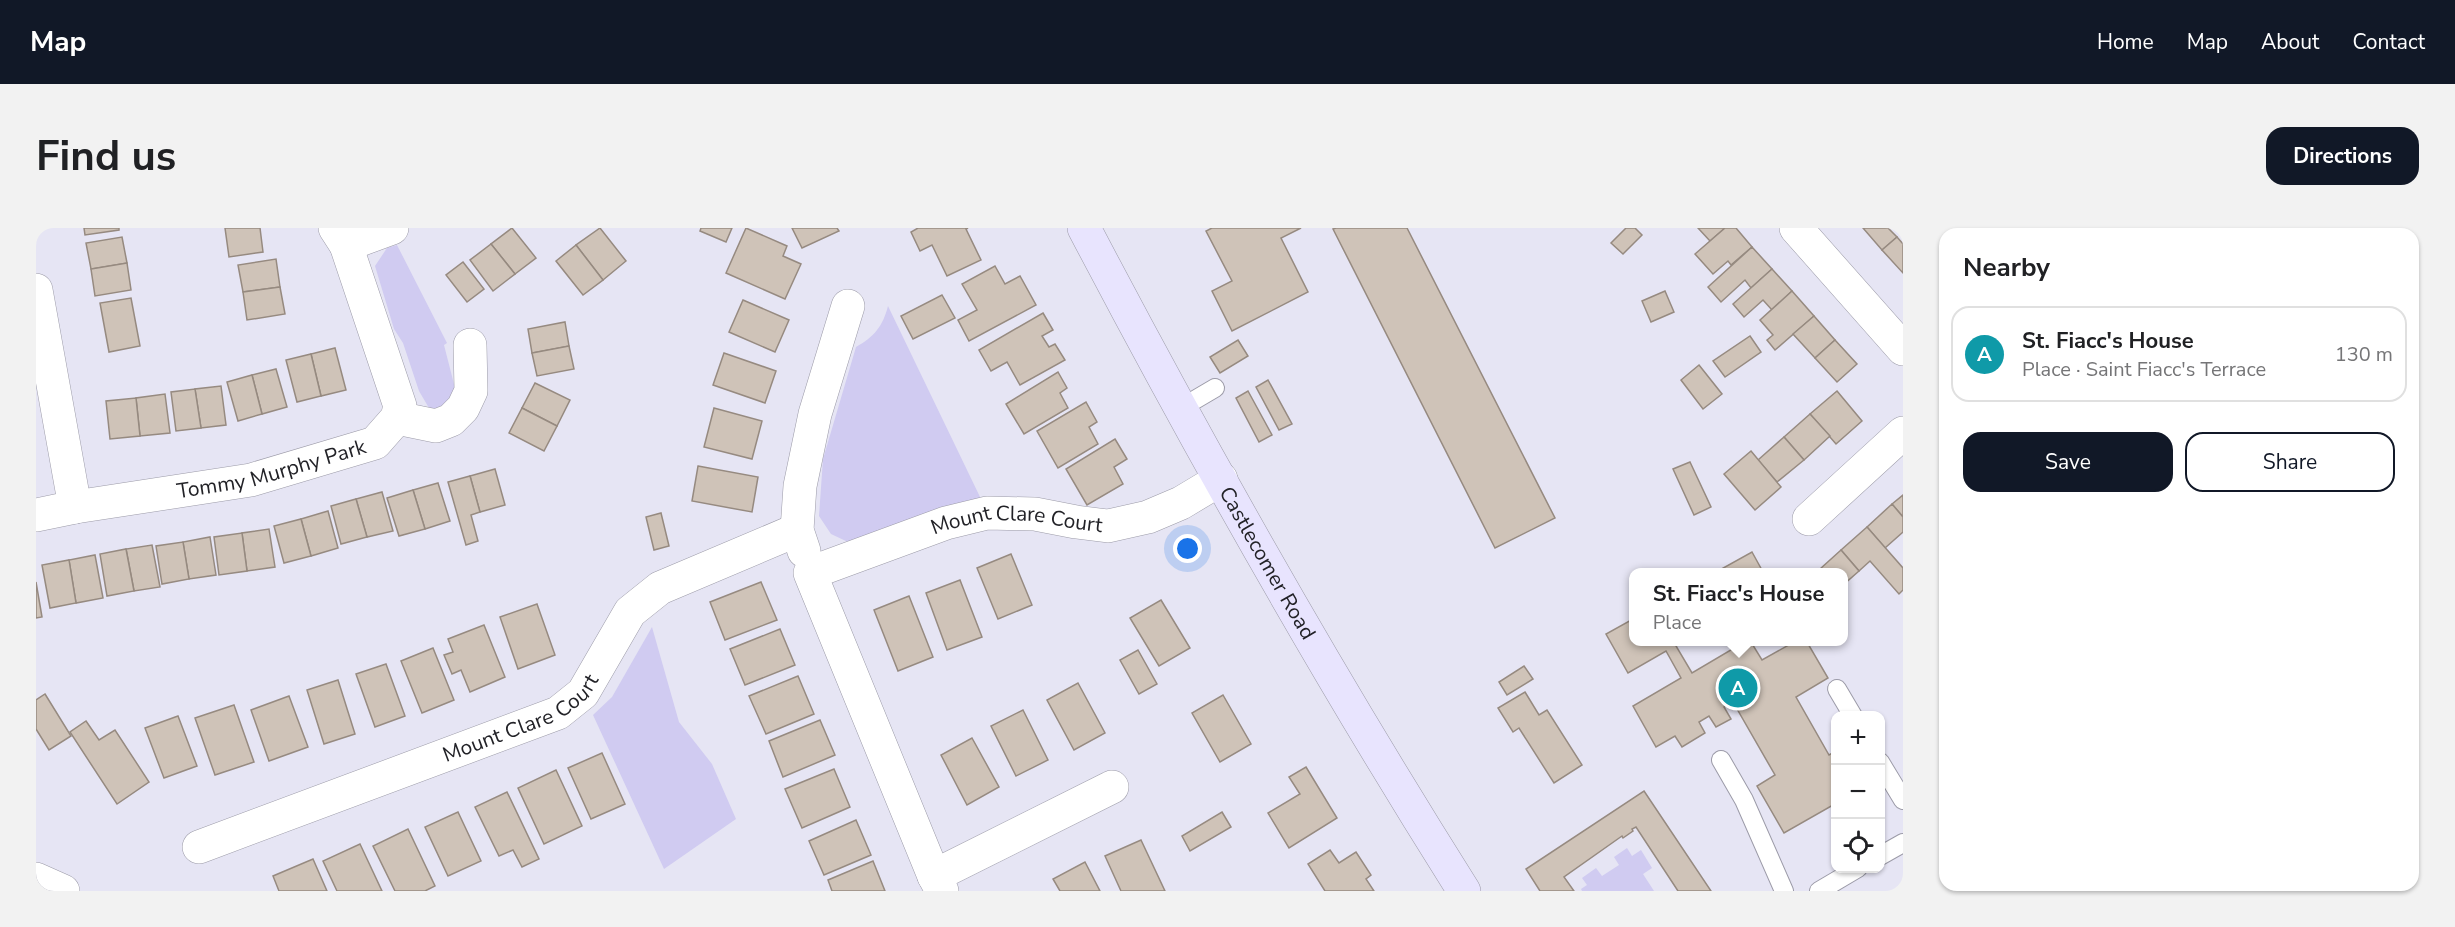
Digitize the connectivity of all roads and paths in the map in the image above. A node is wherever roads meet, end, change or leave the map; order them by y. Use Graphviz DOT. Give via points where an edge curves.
graph roads {
  1 [pos="392,228"];
  2 [pos="1084,228"];
  3 [pos="1796,228"];
  4 [pos="341,237"];
  5 [pos="36,290"];
  6 [pos="848,306"];
  7 [pos="470,345"];
  8 [pos="1903,350"];
  9 [pos="1215,388"];
  10 [pos="1181,408"];
  11 [pos="397,418"];
  12 [pos="1903,433"];
  13 [pos="1221,479"];
  14 [pos="75,507"];
  15 [pos="36,515"];
  16 [pos="1809,519"];
  17 [pos="797,530"];
  18 [pos="810,573"];
  19 [pos="1837,689"];
  20 [pos="1850,711"];
  21 [pos="1721,760"];
  22 [pos="1883,765"];
  23 [pos="1112,788"];
  24 [pos="1903,800"];
  25 [pos="1903,843"];
  26 [pos="199,847"];
  27 [pos="1885,854"];
  28 [pos="1850,873"];
  29 [pos="36,879"];
  30 [pos="938,884"];
  31 [pos="63,891"];
  32 [pos="1464,891"];
  33 [pos="1784,891"];
  34 [pos="1819,891"];
  1 -- 4 [label="street"];
  2 -- 10 [label="main road, Castlecomer Road"];
  3 -- 8 [label="street"];
  4 -- 11 [label="street" via="400,406"];
  5 -- 14 [label="street"];
  6 -- 17 [label="street" via="815,414 800,486"];
  7 -- 11 [label="street" via="471,391 463,408 451,420 436,426"];
  9 -- 10 [label="lane"];
  10 -- 13 [label="main road, Castlecomer Road"];
  11 -- 14 [label="street, Tommy Murphy Park" via="375,444 251,480"];
  12 -- 16 [label="street"];
  13 -- 18 [label="street, Mount Clare Court" via="1148,517 1108,526 1035,514 987,513"];
  13 -- 32 [label="main road, Castlecomer Road" via="1373,747"];
  14 -- 15 [label="street, Tommy Murphy Park"];
  17 -- 18 [label="street"];
  17 -- 26 [label="street, Mount Clare Court" via="660,588 630,612 583,693 558,713"];
  18 -- 30 [label="street"];
  19 -- 20 [label="lane"];
  21 -- 33 [label="lane" via="1744,800"];
  22 -- 24 [label="lane"];
  23 -- 30 [label="street"];
  25 -- 27 [label="lane"];
  28 -- 34 [label="lane"];
  29 -- 31 [label="street"];
}
